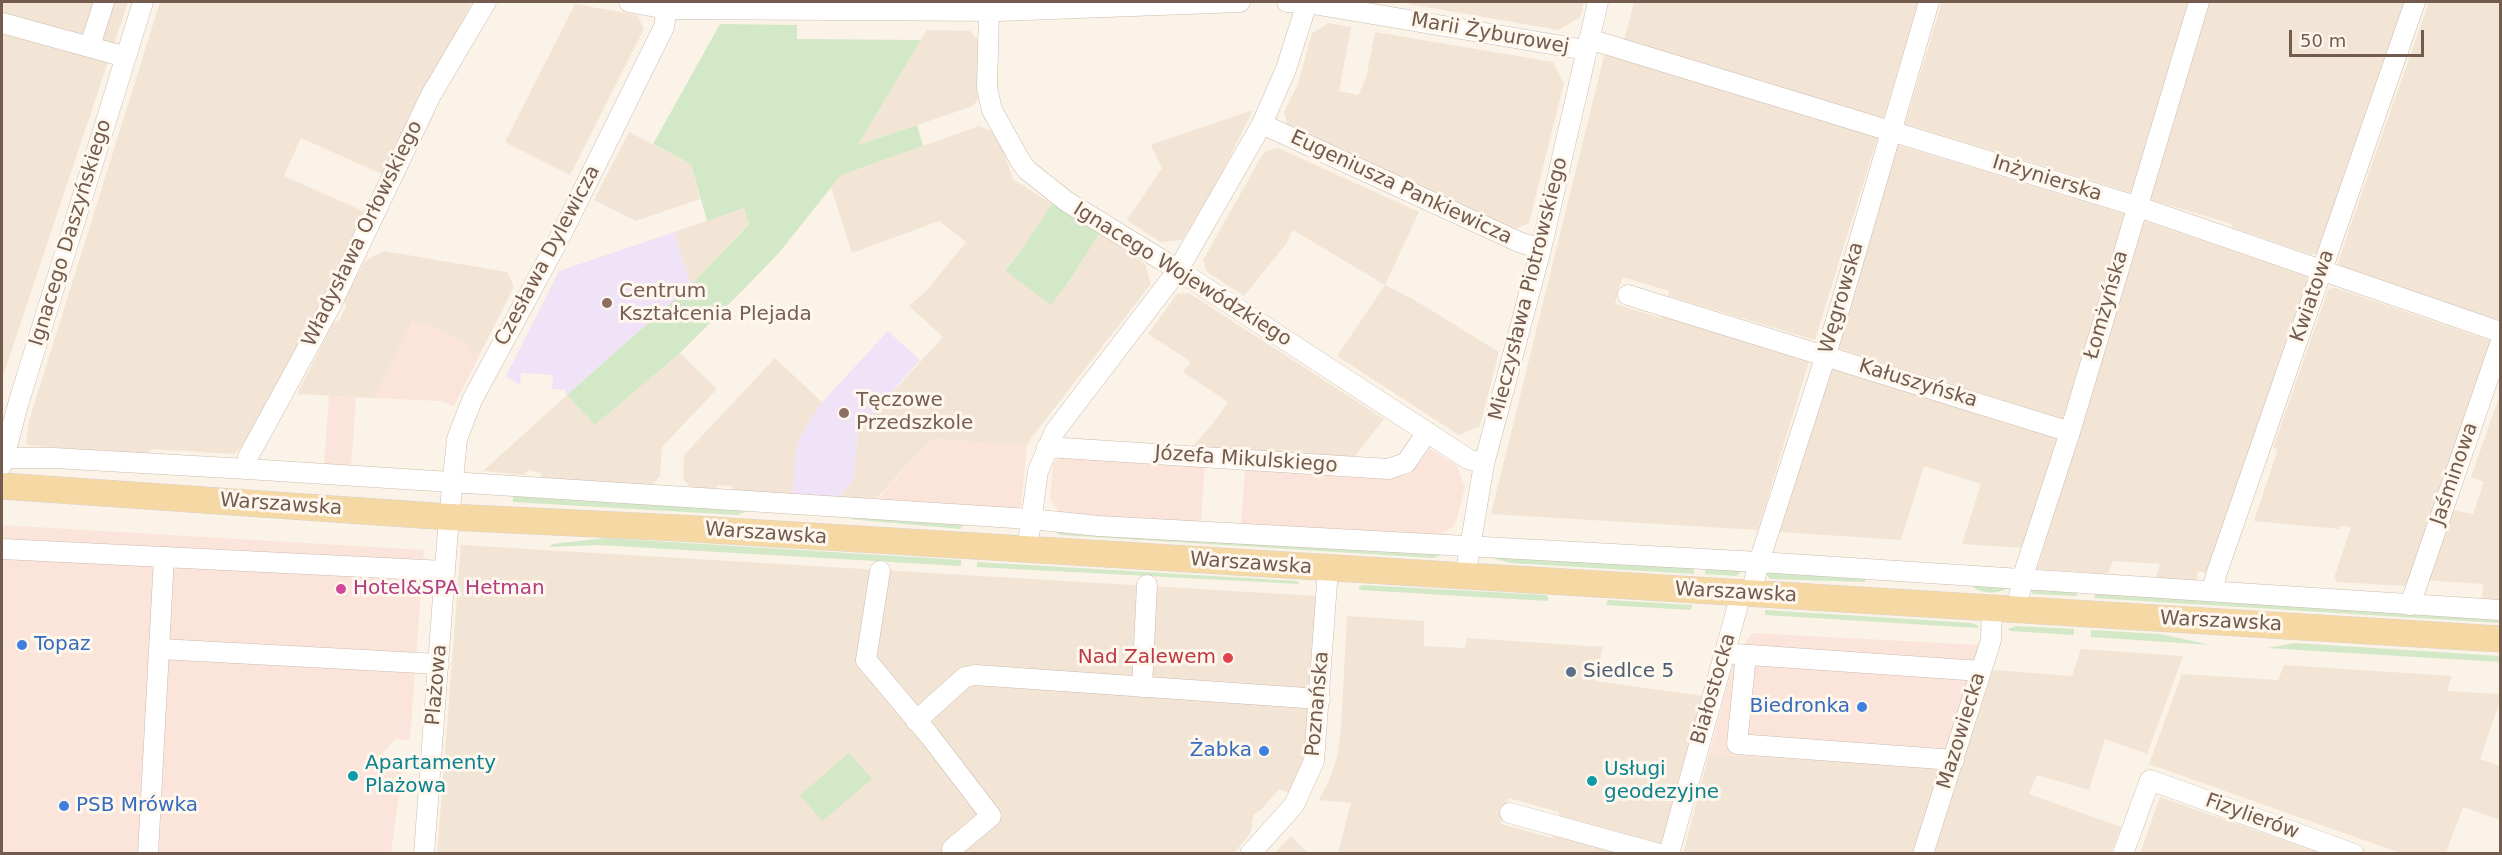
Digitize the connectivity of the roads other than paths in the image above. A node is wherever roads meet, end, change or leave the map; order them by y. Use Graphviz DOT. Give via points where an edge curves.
graph roads {
  1 [pos="104,2"];
  2 [pos="143,2"];
  3 [pos="486,2"];
  4 [pos="628,2"];
  5 [pos="1240,2"];
  6 [pos="1287,2"];
  7 [pos="1598,2"];
  8 [pos="1929,2"];
  9 [pos="2199,2"];
  10 [pos="2415,2"];
  11 [pos="1307,3"];
  12 [pos="667,5"];
  13 [pos="996,8"];
  14 [pos="2,27"];
  15 [pos="1588,44"];
  16 [pos="90,46"];
  17 [pos="126,57"];
  18 [pos="1262,124"];
  19 [pos="1890,131"];
  20 [pos="2136,206"];
  21 [pos="1541,249"];
  22 [pos="1178,270"];
  23 [pos="2322,270"];
  24 [pos="1628,295"];
  25 [pos="2500,332"];
  26 [pos="2500,344"];
  27 [pos="1826,355"];
  28 [pos="10,400"];
  29 [pos="1427,432"];
  30 [pos="2070,432"];
  31 [pos="1047,447"];
  32 [pos="2,462"];
  33 [pos="1485,464"];
  34 [pos="247,469"];
  35 [pos="452,482"];
  36 [pos="2,486"];
  37 [pos="449,517"];
  38 [pos="1030,519"];
  39 [pos="1469,546"];
  40 [pos="2,549"];
  41 [pos="1027,550"];
  42 [pos="164,557"];
  43 [pos="1759,562"];
  44 [pos="1328,569"];
  45 [pos="445,571"];
  46 [pos="880,571"];
  47 [pos="1465,577"];
  48 [pos="2022,579"];
  49 [pos="1147,585"];
  50 [pos="2212,591"];
  51 [pos="1746,594"];
  52 [pos="2410,605"];
  53 [pos="2005,608"];
  54 [pos="2500,610"];
  55 [pos="2500,639"];
  56 [pos="160,650"];
  57 [pos="1723,654"];
  58 [pos="1746,655"];
  59 [pos="439,664"];
  60 [pos="1981,671"];
  61 [pos="1142,687"];
  62 [pos="1320,699"];
  63 [pos="916,721"];
  64 [pos="1954,760"];
  65 [pos="1510,813"];
  66 [pos="952,849"];
  67 [pos="148,854"];
  68 [pos="424,854"];
  69 [pos="1250,854"];
  70 [pos="1659,854"];
  71 [pos="1669,854"];
  72 [pos="1923,854"];
  73 [pos="2123,854"];
  74 [pos="2355,854"];
  1 -- 16 [label="street"];
  2 -- 17 [label="street, Ignacego Daszyńskiego"];
  3 -- 34 [label="street, Władysława Orłowskiego" via="431,95 331,304 248,457"];
  4 -- 12 [label="street"];
  5 -- 13 [label="street"];
  6 -- 11 [label="street, Marii Żyburowej"];
  7 -- 15 [label="street, Mieczysława Piotrowskiego"];
  8 -- 19 [label="street, Węgrowska"];
  9 -- 20 [label="street, Łomżyńska"];
  10 -- 23 [label="street, Kwiatowa"];
  11 -- 15 [label="street, Marii Żyburowej"];
  11 -- 18 [label="street" via="1286,69"];
  12 -- 13 [label="street"];
  12 -- 35 [label="street, Czesława Dylewicza" via="664,27 633,90 472,400 457,439"];
  13 -- 22 [label="street, Ignacego Wojewódzkiego" via="987,88 992,110 1021,162 1066,201"];
  14 -- 16 [label="street"];
  15 -- 19 [label="street, Inżynierska"];
  15 -- 21 [label="street, Mieczysława Piotrowskiego"];
  16 -- 17 [label="street"];
  17 -- 28 [label="street, Ignacego Daszyńskiego"];
  18 -- 21 [label="street, Eugeniusza Pankiewicza"];
  18 -- 22 [label="street"];
  19 -- 20 [label="street, Inżynierska"];
  19 -- 27 [label="street, Węgrowska"];
  20 -- 23 [label="street, Inżynierska"];
  20 -- 30 [label="street, Łomżyńska"];
  21 -- 33 [label="street, Mieczysława Piotrowskiego"];
  22 -- 29 [label="street, Ignacego Wojewódzkiego"];
  22 -- 31 [label="street" via="1055,431"];
  23 -- 25 [label="street, Inżynierska"];
  23 -- 50 [label="street, Kwiatowa"];
  24 -- 27 [label="street, Kałuszyńska"];
  26 -- 52 [label="street, Jaśminowa"];
  27 -- 30 [label="street, Kałuszyńska"];
  27 -- 43 [label="street, Węgrowska"];
  28 -- 32 [label="street, Ignacego Daszyńskiego"];
  29 -- 31 [label="street, Józefa Mikulskiego" via="1406,463 1388,469"];
  29 -- 33 [label="street, Ignacego Wojewódzkiego" via="1468,459"];
  30 -- 48 [label="street, Łomżyńska"];
  31 -- 38 [label="street" via="1038,471"];
  32 -- 34 [label="street" via="54,458"];
  33 -- 39 [label="street, Mieczysława Piotrowskiego"];
  34 -- 35 [label="street"];
  35 -- 37 [label="street, Czesława Dylewicza"];
  35 -- 38 [label="street"];
  36 -- 37 [label="main road, Warszawska"];
  37 -- 41 [label="main road, Warszawska"];
  37 -- 45 [label="street, Plażowa"];
  38 -- 39 [label="street"];
  38 -- 41 [label="street"];
  39 -- 43 [label="street"];
  39 -- 47 [label="street, Mieczysława Piotrowskiego"];
  40 -- 42 [label="street"];
  41 -- 44 [label="main road, Warszawska"];
  42 -- 45 [label="street"];
  42 -- 56 [label="street"];
  43 -- 48 [label="street"];
  43 -- 51 [label="street, Węgrowska"];
  44 -- 47 [label="main road, Warszawska"];
  44 -- 62 [label="street, Poznańska"];
  45 -- 59 [label="street, Plażowa"];
  46 -- 63 [label="street" via="866,660"];
  47 -- 51 [label="main road, Warszawska"];
  48 -- 50 [label="street"];
  48 -- 53 [label="street, Łomżyńska"];
  49 -- 61 [label="street"];
  50 -- 52 [label="street"];
  51 -- 53 [label="main road, Warszawska"];
  51 -- 57 [label="street, Białostocka"];
  52 -- 54 [label="street"];
  53 -- 55 [label="main road, Warszawska"];
  53 -- 60 [label="street, Mazowiecka"];
  56 -- 59 [label="street"];
  56 -- 67 [label="street"];
  57 -- 58 [label="street"];
  57 -- 71 [label="street, Białostocka"];
  58 -- 60 [label="street"];
  58 -- 64 [label="street" via="1737,744"];
  59 -- 68 [label="street, Plażowa"];
  60 -- 64 [label="street, Mazowiecka"];
  61 -- 62 [label="street"];
  61 -- 63 [label="street" via="975,675 965,677"];
  62 -- 69 [label="street, Poznańska" via="1314,761 1294,806"];
  63 -- 66 [label="street" via="991,816"];
  64 -- 72 [label="street, Mazowiecka"];
  65 -- 70 [label="street"];
  73 -- 74 [label="street, Fizylierów" via="2150,780"];
}
